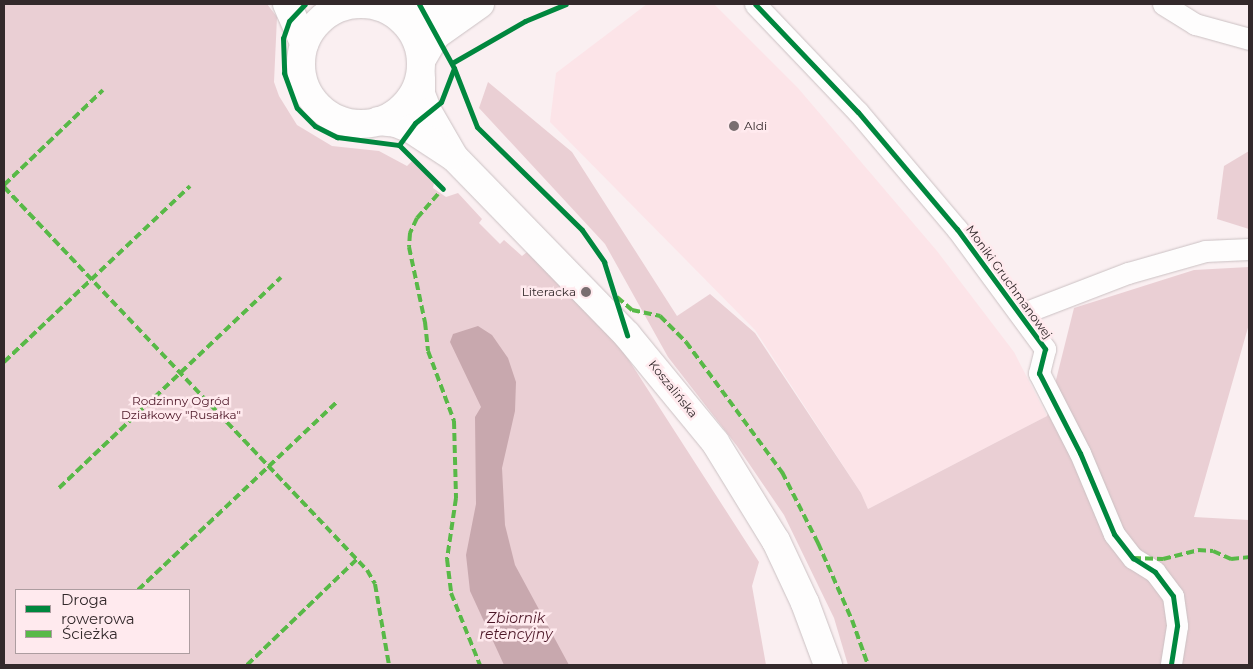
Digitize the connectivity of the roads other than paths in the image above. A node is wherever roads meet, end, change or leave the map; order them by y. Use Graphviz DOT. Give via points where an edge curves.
graph roads {
  1 [pos="287,4"];
  2 [pos="466,4"];
  3 [pos="480,4"];
  4 [pos="755,4"];
  5 [pos="1163,4"];
  6 [pos="331,6"];
  7 [pos="394,13"];
  8 [pos="1249,38"];
  9 [pos="304,43"];
  10 [pos="421,68"];
  11 [pos="378,122"];
  12 [pos="454,158"];
  13 [pos="1249,249"];
  14 [pos="1021,314"];
  15 [pos="828,665"];
  16 [pos="1171,665"];
  1 -- 9 [label="street"];
  2 -- 7 [label="street" via="425,14"];
  3 -- 10 [label="street" via="436,35"];
  4 -- 14 [label="street, Moniki Gruchmanowej" via="858,112 957,229"];
  5 -- 8 [label="street" via="1196,24"];
  6 -- 7 [label="street" via="374,6"];
  6 -- 9 [label="street"];
  7 -- 10 [label="street" via="409,26 417,40"];
  9 -- 11 [label="street" via="301,62 305,83 316,104 336,118 357,124"];
  10 -- 11 [label="street" via="412,97 397,112"];
  10 -- 12 [label="street, Koszalińska" via="421,94"];
  11 -- 12 [label="street, Koszalińska" via="396,123 411,129"];
  12 -- 15 [label="street, Koszalińska" via="627,335 715,442 776,541 805,603"];
  13 -- 14 [label="street" via="1205,251 1128,273"];
  14 -- 16 [label="street, Moniki Gruchmanowej" via="1045,349 1038,374 1080,453 1114,534 1133,558 1155,572 1173,596 1177,626"];
}
